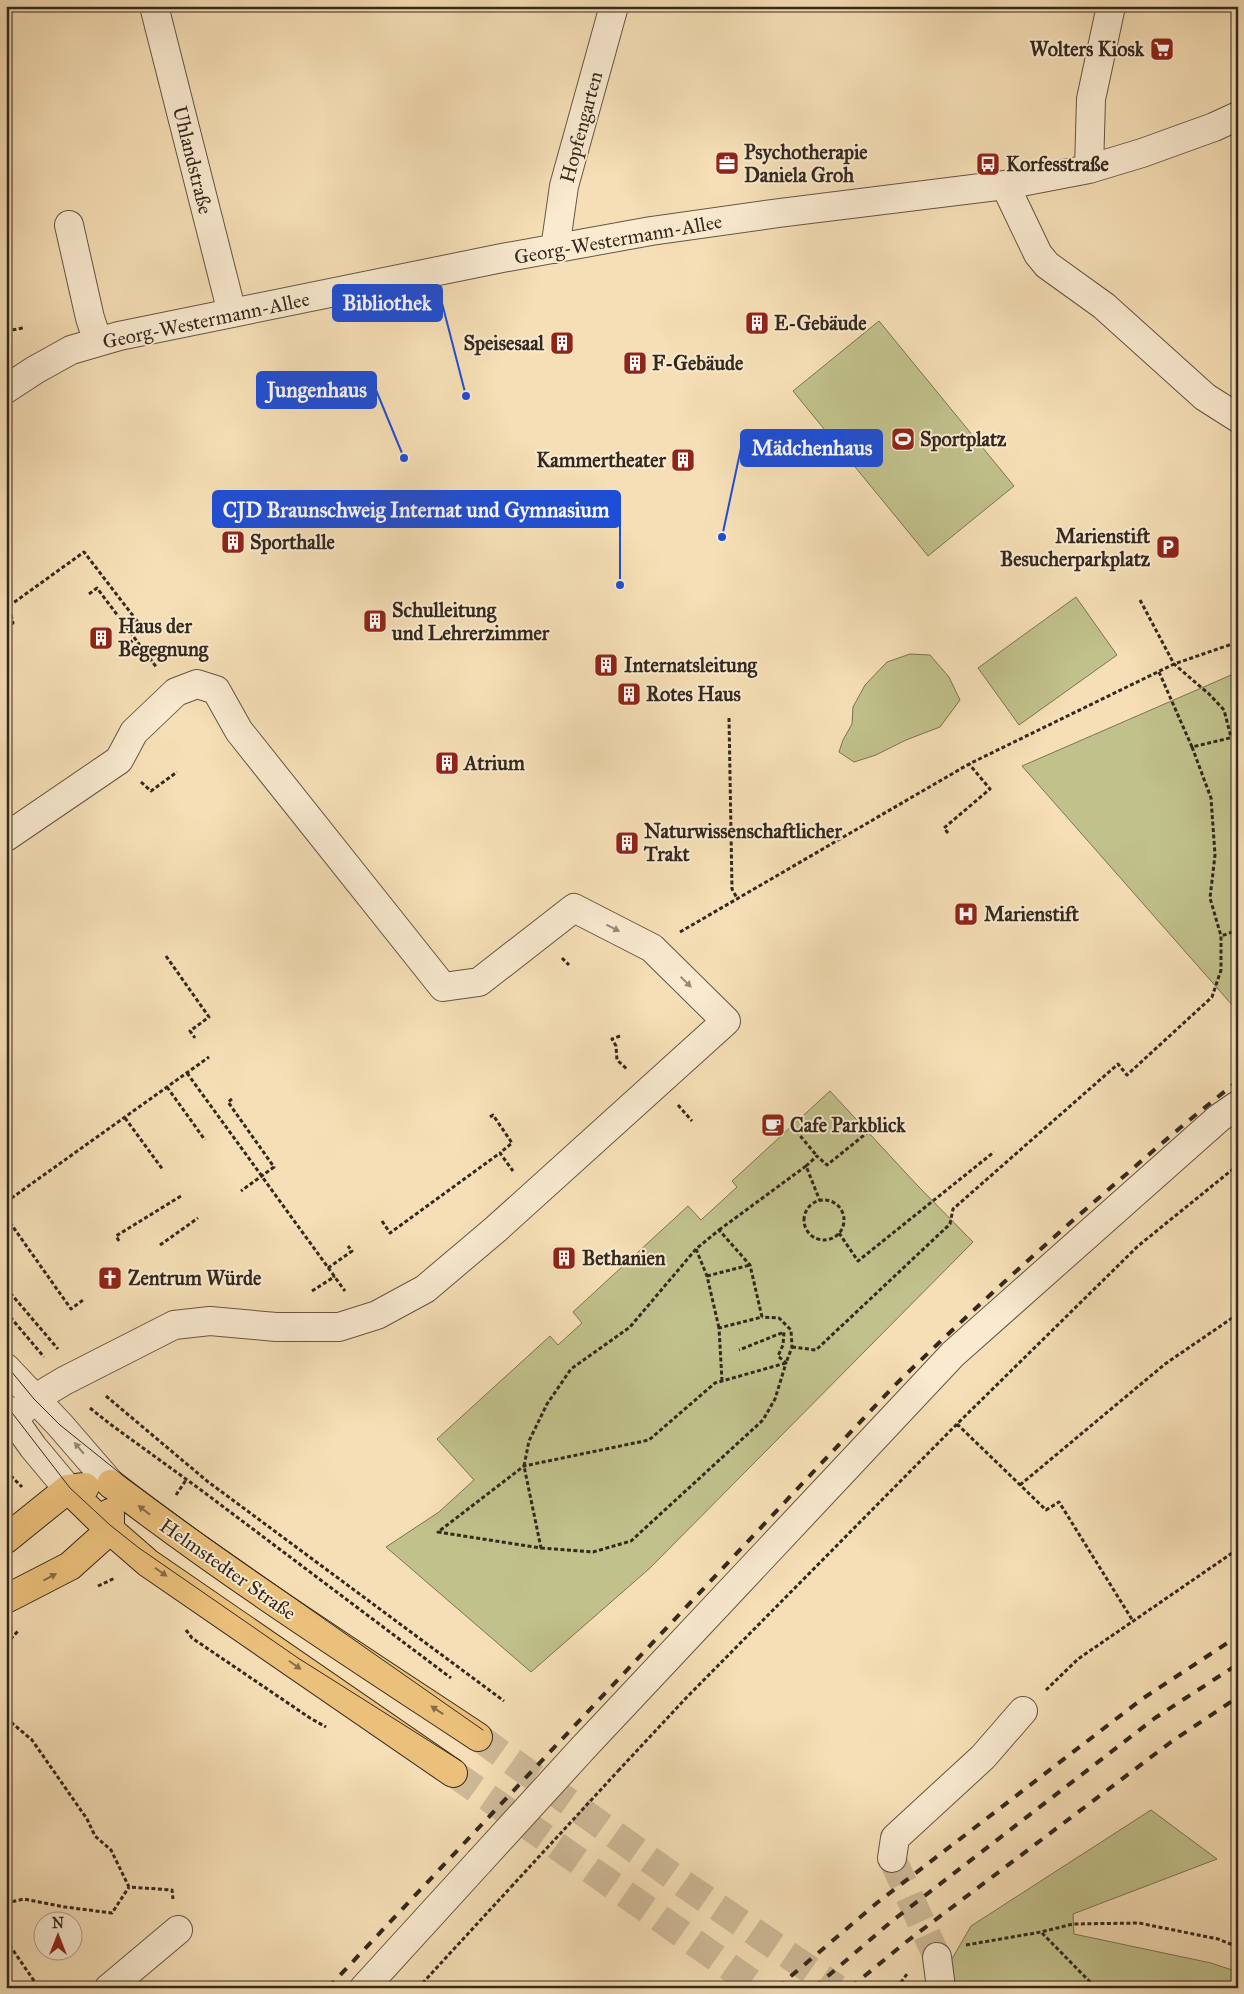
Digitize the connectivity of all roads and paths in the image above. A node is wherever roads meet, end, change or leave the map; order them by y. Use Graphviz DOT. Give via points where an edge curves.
graph roads {
  1 [pos="154,6"];
  2 [pos="614,6"];
  3 [pos="1111,6"];
  4 [pos="1238,116"];
  5 [pos="1089,169"];
  6 [pos="1005,185"];
  7 [pos="69,226"];
  8 [pos="555,248"];
  9 [pos="232,313"];
  10 [pos="23,328"];
  11 [pos="6,331"];
  12 [pos="98,342"];
  13 [pos="6,389"];
  14 [pos="1238,418"];
  15 [pos="89,594"];
  16 [pos="1140,600"];
  17 [pos="6,628"];
  18 [pos="126,629"];
  19 [pos="135,639"];
  20 [pos="1238,642"];
  21 [pos="124,647"];
  22 [pos="1174,664"];
  23 [pos="1158,672"];
  24 [pos="176,692"];
  25 [pos="729,718"];
  26 [pos="1238,736"];
  27 [pos="1231,737"];
  28 [pos="1192,746"];
  29 [pos="969,764"];
  30 [pos="948,833"];
  31 [pos="6,837"];
  32 [pos="737,899"];
  33 [pos="1238,930"];
  34 [pos="1221,936"];
  35 [pos="652,948"];
  36 [pos="166,956"];
  37 [pos="620,1036"];
  38 [pos="195,1038"];
  39 [pos="616,1046"];
  40 [pos="209,1057"];
  41 [pos="187,1073"];
  42 [pos="167,1087"];
  43 [pos="232,1099"];
  44 [pos="1238,1105"];
  45 [pos="490,1116"];
  46 [pos="125,1118"];
  47 [pos="792,1126"];
  48 [pos="868,1132"];
  49 [pos="205,1140"];
  50 [pos="994,1152"];
  51 [pos="500,1154"];
  52 [pos="817,1156"];
  53 [pos="1238,1165"];
  54 [pos="484,1166"];
  55 [pos="806,1166"];
  56 [pos="163,1170"];
  57 [pos="262,1176"];
  58 [pos="241,1191"];
  59 [pos="181,1196"];
  60 [pos="820,1201"];
  61 [pos="6,1202"];
  62 [pos="6,1217"];
  63 [pos="198,1218"];
  64 [pos="382,1222"];
  65 [pos="718,1230"];
  66 [pos="839,1233"];
  67 [pos="119,1241"];
  68 [pos="160,1244"];
  69 [pos="348,1246"];
  70 [pos="696,1249"];
  71 [pos="750,1265"];
  72 [pos="707,1276"];
  73 [pos="334,1277"];
  74 [pos="6,1288"];
  75 [pos="312,1291"];
  76 [pos="83,1300"];
  77 [pos="6,1312"];
  78 [pos="1238,1314"];
  79 [pos="762,1317"];
  80 [pos="370,1318"];
  81 [pos="719,1328"];
  82 [pos="792,1346"];
  83 [pos="739,1350"];
  84 [pos="61,1353"];
  85 [pos="786,1363"];
  86 [pos="6,1368"];
  87 [pos="64,1381"];
  88 [pos="722,1381"];
  89 [pos="103,1393"];
  90 [pos="34,1399"];
  91 [pos="10,1414"];
  92 [pos="957,1424"];
  93 [pos="524,1466"];
  94 [pos="6,1471"];
  95 [pos="111,1484"];
  96 [pos="1020,1485"];
  97 [pos="24,1489"];
  98 [pos="68,1489"];
  99 [pos="110,1530"];
  100 [pos="6,1539"];
  101 [pos="541,1548"];
  102 [pos="1238,1549"];
  103 [pos="6,1598"];
  104 [pos="1133,1622"];
  105 [pos="452,1679"];
  106 [pos="504,1701"];
  107 [pos="1024,1711"];
  108 [pos="6,1718"];
  109 [pos="478,1737"];
  110 [pos="453,1773"];
  111 [pos="892,1858"];
  112 [pos="129,1887"];
  113 [pos="6,1904"];
  114 [pos="178,1930"];
  115 [pos="1041,1932"];
  116 [pos="6,1940"];
  117 [pos="1238,1947"];
  118 [pos="948,1952"];
  119 [pos="912,1970"];
  120 [pos="40,1988"];
  121 [pos="109,1988"];
  122 [pos="364,1988"];
  123 [pos="418,1988"];
  124 [pos="897,1988"];
  125 [pos="941,1988"];
  126 [pos="1096,1988"];
  1 -- 9 [label="street, Uhlandstraße"];
  2 -- 8 [label="street, Hopfengarten" via="564,186"];
  3 -- 5 [label="street" via="1091,99"];
  4 -- 5 [label="street, Georg-Westermann-Allee" via="1142,154"];
  5 -- 6 [label="street, Georg-Westermann-Allee"];
  6 -- 8 [label="street, Georg-Westermann-Allee" via="651,231"];
  6 -- 14 [label="street" via="1038,254 1048,265 1104,306 1205,397"];
  7 -- 12 [label="street"];
  8 -- 9 [label="street, Georg-Westermann-Allee"];
  9 -- 12 [label="street, Georg-Westermann-Allee"];
  10 -- 11 [label="path"];
  12 -- 13 [label="street, Georg-Westermann-Allee" via="71,350"];
  15 -- 18 [label="path" via="97,588"];
  16 -- 22 [label="path"];
  17 -- 18 [label="path" via="13,623 9,606 84,552 138,621"];
  18 -- 19 [label="path"];
  19 -- 21 [label="path"];
  19 -- 24 [label="path"];
  20 -- 22 [label="path"];
  22 -- 23 [label="path"];
  22 -- 27 [label="path" via="1224,710"];
  23 -- 28 [label="path"];
  23 -- 29 [label="path"];
  24 -- 31 [label="street" via="134,732 119,760"];
  24 -- 35 [label="street, one-way" via="197,684 216,690 239,731 443,987 480,982 574,908"];
  25 -- 32 [label="path" via="732,889"];
  26 -- 27 [label="path"];
  27 -- 28 [label="path"];
  28 -- 34 [label="path" via="1211,798 1216,855 1210,898"];
  29 -- 30 [label="path" via="990,789 944,828"];
  29 -- 32 [label="path"];
  32 -- 35 [label="path"];
  33 -- 34 [label="path"];
  34 -- 82 [label="path" via="1221,970 1212,997 1127,1075 1118,1064 953,1209 950,1224 816,1350"];
  35 -- 80 [label="street, one-way" via="726,1021 425,1289"];
  36 -- 38 [label="path" via="208,1017 190,1031"];
  37 -- 39 [label="path" via="612,1039"];
  40 -- 41 [label="path"];
  41 -- 42 [label="path"];
  41 -- 57 [label="path"];
  42 -- 46 [label="path"];
  42 -- 49 [label="path"];
  43 -- 57 [label="path" via="228,1102 274,1167"];
  44 -- 122 [label="street, bridge" via="1219,1118 953,1354 584,1747"];
  45 -- 51 [label="path" via="512,1143"];
  46 -- 56 [label="path"];
  46 -- 61 [label="path"];
  47 -- 52 [label="path"];
  48 -- 52 [label="path" via="827,1165"];
  50 -- 66 [label="path" via="858,1261"];
  52 -- 55 [label="path"];
  53 -- 92 [label="path" via="1138,1246"];
  54 -- 64 [label="path" via="390,1233"];
  55 -- 60 [label="path"];
  55 -- 65 [label="path"];
  57 -- 58 [label="path"];
  57 -- 73 [label="path"];
  59 -- 67 [label="path" via="116,1236"];
  60 -- 66 [label="path" via="827,1200 839,1207 844,1220"];
  60 -- 66 [label="path" via="813,1203 804,1213 804,1227 808,1234 827,1240"];
  62 -- 76 [label="path" via="71,1309"];
  63 -- 68 [label="path"];
  65 -- 70 [label="path"];
  65 -- 71 [label="path"];
  69 -- 73 [label="path" via="352,1251 328,1268"];
  70 -- 72 [label="path"];
  70 -- 93 [label="path" via="630,1327 571,1369 547,1404 529,1441"];
  71 -- 72 [label="path"];
  71 -- 79 [label="path"];
  72 -- 81 [label="path"];
  73 -- 75 [label="path"];
  73 -- 80 [label="path"];
  74 -- 84 [label="path"];
  77 -- 87 [label="path"];
  78 -- 96 [label="path" via="1165,1364"];
  79 -- 81 [label="path"];
  79 -- 82 [label="path" via="779,1318 791,1330"];
  80 -- 87 [label="street" via="339,1327 318,1328 210,1321 174,1325"];
  81 -- 88 [label="path"];
  82 -- 85 [label="path"];
  83 -- 85 [label="path" via="784,1332 778,1356"];
  85 -- 88 [label="path"];
  85 -- 101 [label="path" via="775,1399 764,1420 631,1541 593,1552"];
  86 -- 90 [label="street, Helmstedter Straße"];
  87 -- 90 [label="street"];
  87 -- 105 [label="path" via="110,1424"];
  88 -- 93 [label="path" via="715,1383 649,1440"];
  89 -- 106 [label="path" via="207,1481"];
  90 -- 91 [label="street"];
  95 -- 90 [label="street, Helmstedter Straße, one-way"];
  91 -- 98 [label="street, Helmstedter Straße"];
  92 -- 96 [label="path"];
  92 -- 123 [label="path, bridge" via="686,1698"];
  93 -- 101 [label="path"];
  93 -- 101 [label="path" via="438,1532"];
  94 -- 97 [label="path"];
  95 -- 98 [label="main road"];
  95 -- 99 [label="main road"];
  109 -- 95 [label="main road, Helmstedter Straße, one-way" via="260,1593 171,1531"];
  96 -- 104 [label="path" via="1046,1510 1059,1502"];
  98 -- 99 [label="main road, Helmstedter Straße"];
  98 -- 100 [label="main road"];
  103 -- 99 [label="main road, one-way" via="70,1566"];
  99 -- 110 [label="main road, Helmstedter Straße, one-way" via="148,1563"];
  102 -- 104 [label="path"];
  104 -- 107 [label="path" via="1078,1660"];
  107 -- 111 [label="street" via="984,1757 895,1838"];
  108 -- 112 [label="path" via="32,1740 87,1819 95,1836 111,1850"];
  112 -- 113 [label="path" via="112,1912 24,1899"];
  112 -- 114 [label="path" via="172,1890"];
  114 -- 121 [label="street"];
  115 -- 117 [label="path" via="1073,1924 1139,1924 1218,1939"];
  115 -- 118 [label="path"];
  115 -- 126 [label="path"];
  116 -- 120 [label="path"];
  118 -- 125 [label="street"];
  119 -- 124 [label="path"];
}
